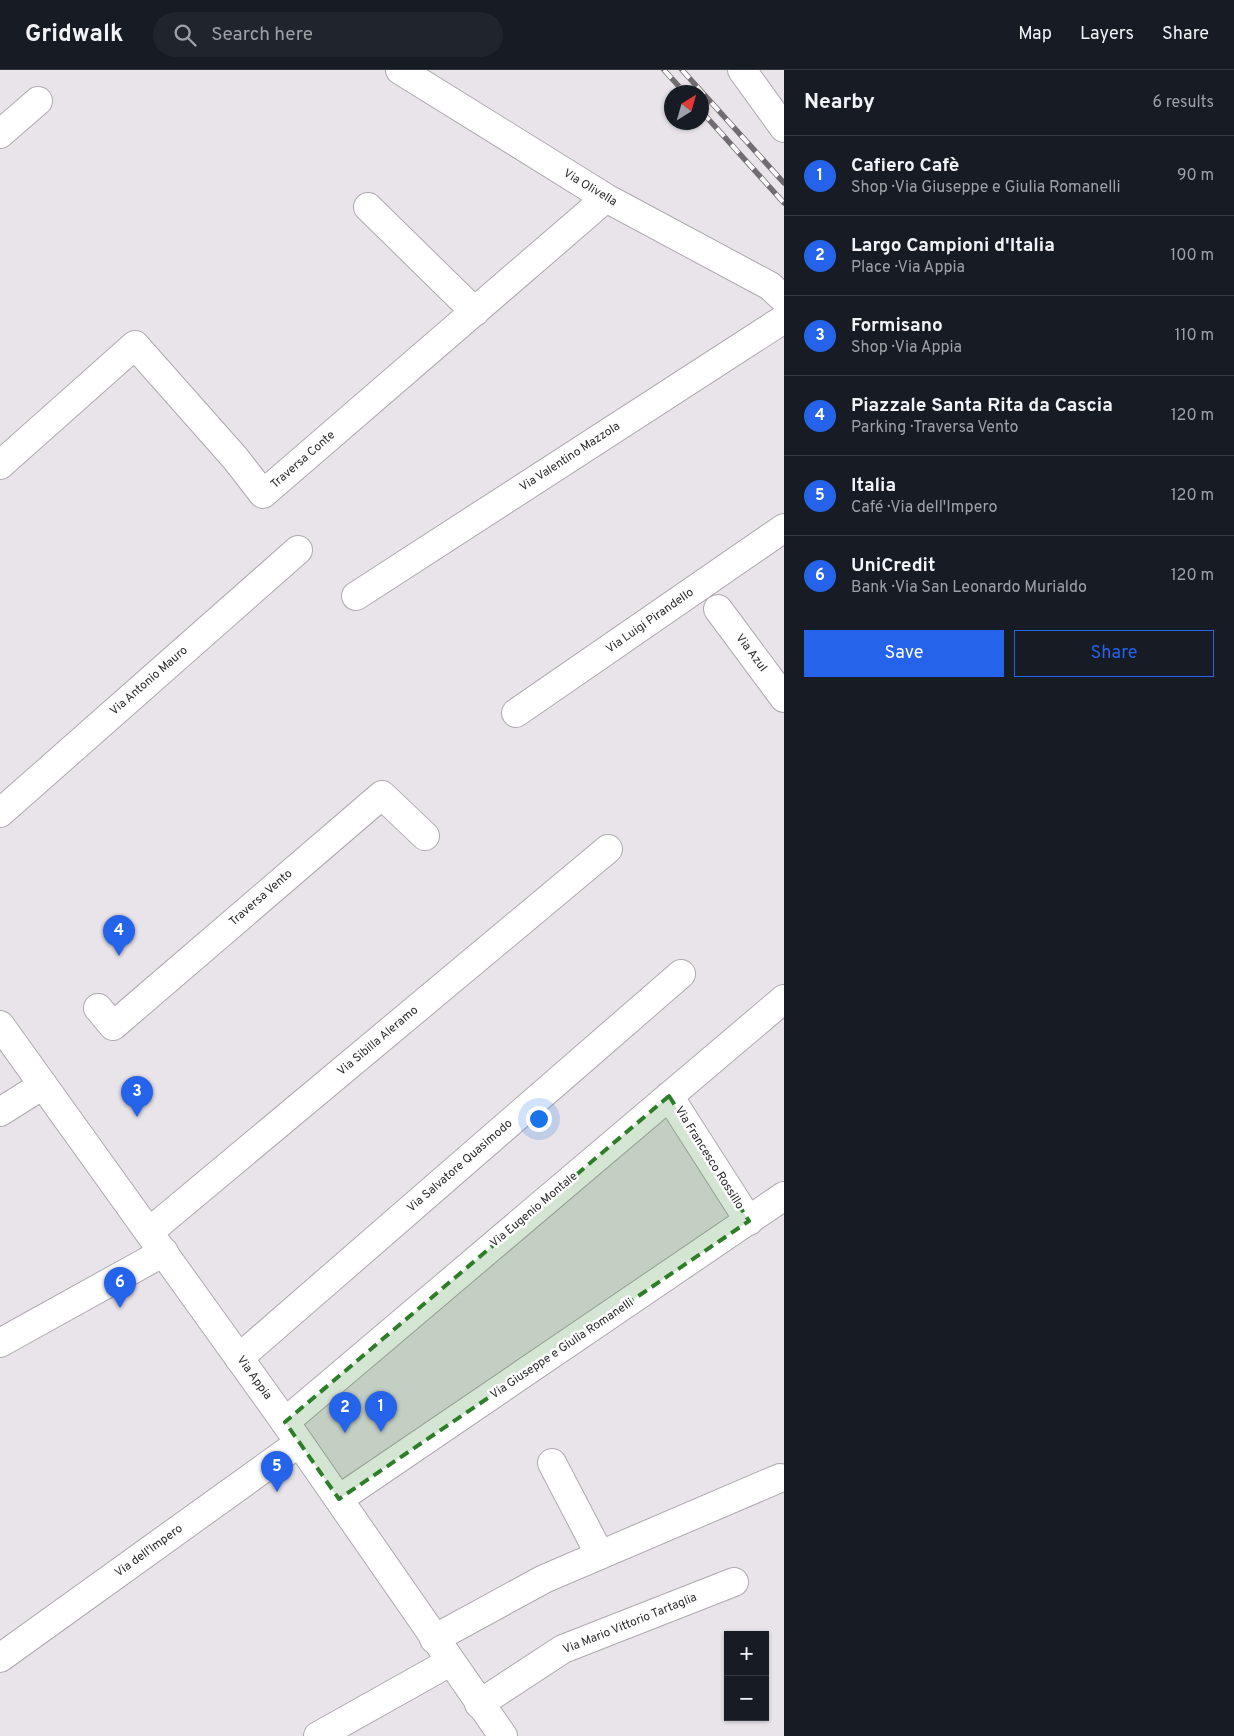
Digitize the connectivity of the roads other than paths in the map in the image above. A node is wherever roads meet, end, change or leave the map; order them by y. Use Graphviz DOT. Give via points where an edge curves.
graph roads {
  1 [pos="400,70"];
  2 [pos="742,70"];
  3 [pos="38,101"];
  4 [pos="784,128"];
  5 [pos="0,134"];
  6 [pos="606,198"];
  7 [pos="368,208"];
  8 [pos="784,299"];
  9 [pos="475,312"];
  10 [pos="784,319"];
  11 [pos="0,466"];
  12 [pos="784,528"];
  13 [pos="298,550"];
  14 [pos="356,596"];
  15 [pos="718,609"];
  16 [pos="784,698"];
  17 [pos="516,714"];
  18 [pos="0,813"];
  19 [pos="425,836"];
  20 [pos="608,849"];
  21 [pos="681,974"];
  22 [pos="784,999"];
  23 [pos="98,1008"];
  24 [pos="3,1034"];
  25 [pos="43,1085"];
  26 [pos="669,1096"];
  27 [pos="0,1112"];
  28 [pos="784,1196"];
  29 [pos="749,1221"];
  30 [pos="156,1242"];
  31 [pos="0,1344"];
  32 [pos="239,1358"];
  33 [pos="292,1432"];
  34 [pos="552,1463"];
  35 [pos="780,1478"];
  36 [pos="339,1499"];
  37 [pos="600,1555"];
  38 [pos="734,1582"];
  39 [pos="434,1639"];
  40 [pos="0,1658"];
  41 [pos="450,1662"];
  42 [pos="480,1704"];
  43 [pos="318,1736"];
  44 [pos="502,1736"];
  1 -- 6 [label="street, Via Olivella"];
  2 -- 4 [label="street"];
  3 -- 5 [label="street"];
  6 -- 8 [label="street, Via Olivella" via="770,286"];
  6 -- 9 [label="street, Traversa Conte"];
  7 -- 9 [label="street"];
  9 -- 11 [label="street, Traversa Conte" via="263,494 135,345"];
  10 -- 14 [label="street, Via Valentino Mazzola"];
  12 -- 17 [label="street, Via Luigi Pirandello"];
  13 -- 18 [label="street, Via Antonio Mauro"];
  15 -- 16 [label="street, Via Azul"];
  19 -- 23 [label="street, Traversa Vento" via="382,794 113,1026"];
  20 -- 30 [label="street, Via Sibilla Aleramo"];
  21 -- 32 [label="street, Via Salvatore Quasimodo"];
  22 -- 26 [label="street, Via Eugenio Montale"];
  24 -- 25 [label="street, Via Appia"];
  25 -- 27 [label="street"];
  25 -- 30 [label="street, Via Appia"];
  26 -- 29 [label="street, Via Francesco Rossillo"];
  26 -- 33 [label="street, Via Eugenio Montale"];
  28 -- 29 [label="street, Via Giuseppe e Giulia Romanelli"];
  29 -- 36 [label="street, Via Giuseppe e Giulia Romanelli"];
  30 -- 31 [label="street, Via Sibilla Aleramo"];
  30 -- 32 [label="street, Via Appia"];
  32 -- 33 [label="street, Via Appia"];
  33 -- 36 [label="street, Via Appia"];
  33 -- 40 [label="street, Via dell'Impero"];
  34 -- 37 [label="street"];
  35 -- 37 [label="street"];
  36 -- 39 [label="street, Via Appia"];
  37 -- 39 [label="street" via="544,1579"];
  38 -- 42 [label="street, Via Mario Vittorio Tartaglia" via="563,1649"];
  39 -- 41 [label="street, Via Appia"];
  41 -- 42 [label="street, Via Appia"];
  41 -- 43 [label="street"];
  42 -- 44 [label="street, Via Appia"];
}
